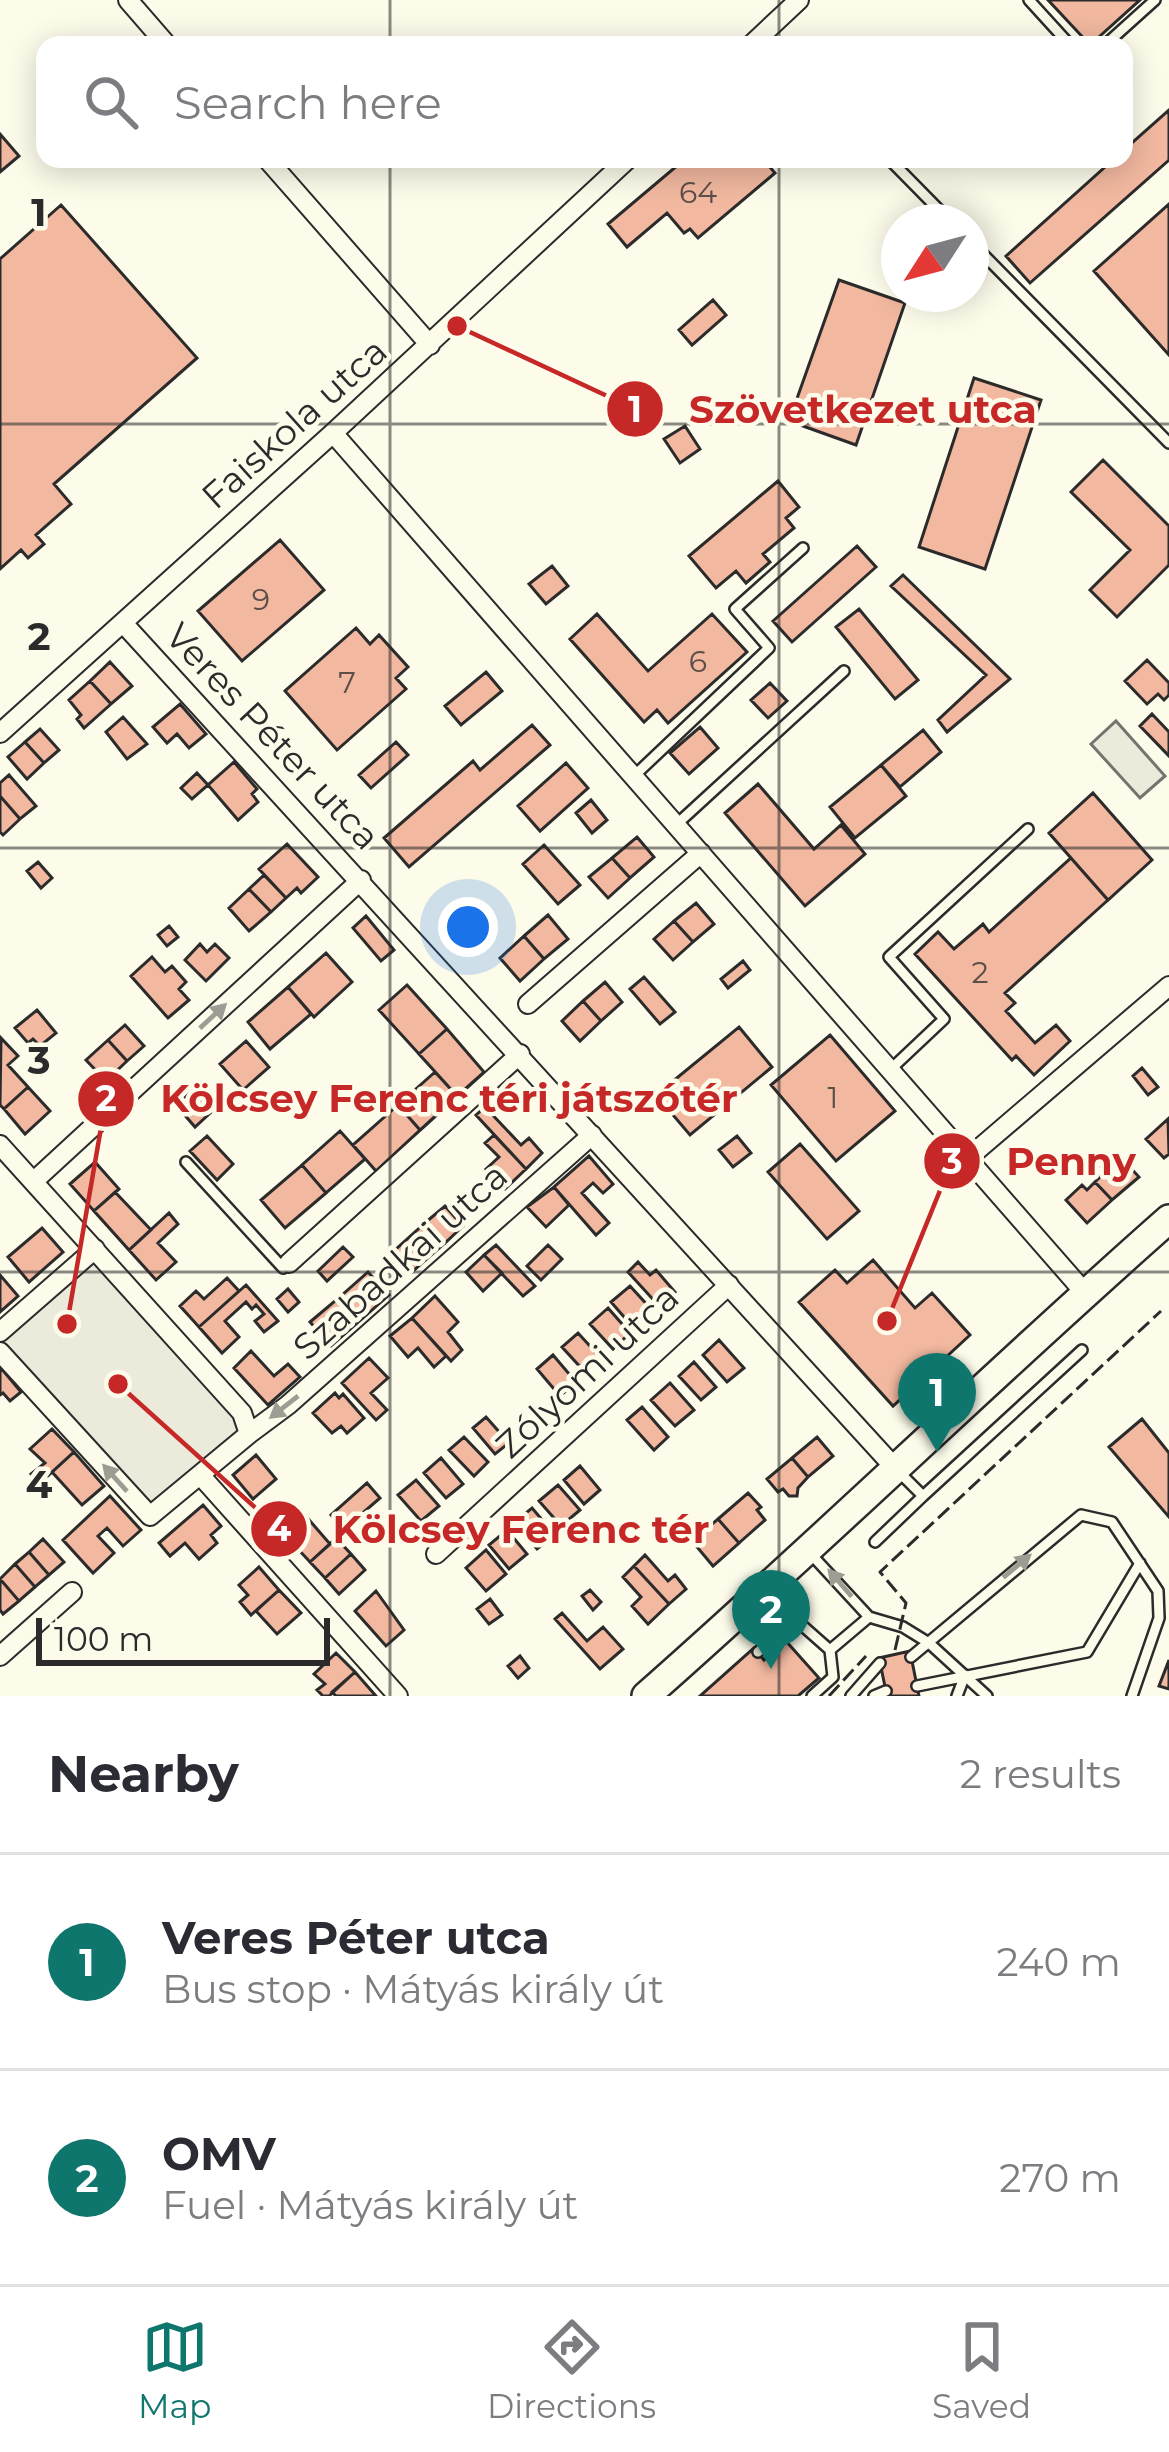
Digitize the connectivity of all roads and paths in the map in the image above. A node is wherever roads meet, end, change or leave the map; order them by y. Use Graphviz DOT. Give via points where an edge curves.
graph roads {
  1 [pos="128,0"];
  2 [pos="799,0"];
  3 [pos="1030,0"];
  4 [pos="1155,0"];
  5 [pos="159,36"];
  6 [pos="768,36"];
  7 [pos="1062,36"];
  8 [pos="1115,36"];
  9 [pos="275,168"];
  10 [pos="618,168"];
  11 [pos="898,168"];
  12 [pos="933,204"];
  13 [pos="989,260"];
  14 [pos="430,345"];
  15 [pos="333,433"];
  16 [pos="1169,443"];
  17 [pos="803,548"];
  18 [pos="123,623"];
  19 [pos="844,671"];
  20 [pos="0,733"];
  21 [pos="634,776"];
  22 [pos="677,824"];
  23 [pos="1028,829"];
  24 [pos="700,853"];
  25 [pos="361,880"];
  26 [pos="1169,986"];
  27 [pos="528,1004"];
  28 [pos="520,1054"];
  29 [pos="891,1070"];
  30 [pos="592,1135"];
  31 [pos="1,1147"];
  32 [pos="968,1158"];
  33 [pos="186,1162"];
  34 [pos="34,1181"];
  35 [pos="1169,1219"];
  36 [pos="95,1250"];
  37 [pos="289,1263"];
  38 [pos="729,1285"];
  39 [pos="1085,1293"];
  40 [pos="0,1332"];
  41 [pos="1082,1350"];
  42 [pos="0,1352"];
  43 [pos="249,1434"];
  44 [pos="895,1468"];
  45 [pos="201,1476"];
  46 [pos="923,1496"];
  47 [pos="875,1542"];
  48 [pos="809,1552"];
  49 [pos="436,1554"];
  50 [pos="1140,1563"];
  51 [pos="72,1592"];
  52 [pos="869,1617"];
  53 [pos="929,1643"];
  54 [pos="830,1650"];
  55 [pos="758,1652"];
  56 [pos="0,1656"];
  57 [pos="911,1657"];
  58 [pos="880,1663"];
  59 [pos="964,1675"];
  60 [pos="916,1686"];
  61 [pos="886,1691"];
  62 [pos="398,1696"];
  63 [pos="646,1696"];
  64 [pos="812,1696"];
  65 [pos="850,1696"];
  66 [pos="874,1696"];
  67 [pos="957,1696"];
  68 [pos="987,1696"];
  69 [pos="1132,1696"];
  1 -- 5 [label="street"];
  2 -- 6 [label="street"];
  3 -- 7 [label="lane"];
  4 -- 8 [label="lane"];
  9 -- 14 [label="street"];
  10 -- 14 [label="street, Faiskola utca"];
  11 -- 12 [label="lane"];
  13 -- 16 [label="lane"];
  14 -- 15 [label="street, Faiskola utca"];
  15 -- 18 [label="street, Faiskola utca"];
  15 -- 21 [label="street"];
  17 -- 21 [label="lane" via="735,609 769,648"];
  18 -- 20 [label="street, Faiskola utca"];
  18 -- 25 [label="street, Veres Péter utca"];
  19 -- 22 [label="lane"];
  21 -- 22 [label="street"];
  22 -- 24 [label="street"];
  23 -- 29 [label="lane" via="889,957 944,1018"];
  24 -- 27 [label="street"];
  24 -- 29 [label="street"];
  25 -- 28 [label="street, Veres Péter utca"];
  34 -- 25 [label="street, one-way"];
  26 -- 32 [label="street"];
  28 -- 30 [label="street, Veres Péter utca"];
  28 -- 37 [label="street"];
  29 -- 32 [label="street"];
  30 -- 38 [label="street, Veres Péter utca"];
  30 -- 43 [label="street, Szabadkai utca, one-way"];
  31 -- 34 [label="street"];
  32 -- 39 [label="street"];
  33 -- 37 [label="lane" via="283,1268"];
  34 -- 36 [label="street"];
  35 -- 39 [label="main road"];
  36 -- 40 [label="street"];
  36 -- 43 [label="street" via="242,1413"];
  38 -- 44 [label="street, Veres Péter utca"];
  38 -- 49 [label="street, Zólyomi utca"];
  39 -- 44 [label="main road"];
  41 -- 46 [label="lane"];
  45 -- 42 [label="street, Szabadkai utca, one-way" via="150,1516"];
  43 -- 45 [label="street, Szabadkai utca"];
  44 -- 46 [label="lane"];
  44 -- 48 [label="main road"];
  45 -- 62 [label="street"];
  46 -- 47 [label="lane"];
  52 -- 48 [label="lane, one-way"];
  48 -- 63 [label="main road"];
  53 -- 50 [label="lane, one-way" via="1081,1515 1112,1522"];
  50 -- 59 [label="lane" via="1087,1652"];
  50 -- 69 [label="lane" via="1158,1591 1159,1618"];
  51 -- 56 [label="street"];
  52 -- 53 [label="lane"];
  52 -- 54 [label="lane"];
  53 -- 57 [label="lane"];
  53 -- 59 [label="lane"];
  54 -- 55 [label="lane" via="796,1620"];
  54 -- 64 [label="lane" via="833,1678"];
  58 -- 65 [label="lane"];
  59 -- 60 [label="lane"];
  59 -- 67 [label="lane"];
  59 -- 68 [label="lane"];
  61 -- 66 [label="lane"];
}
